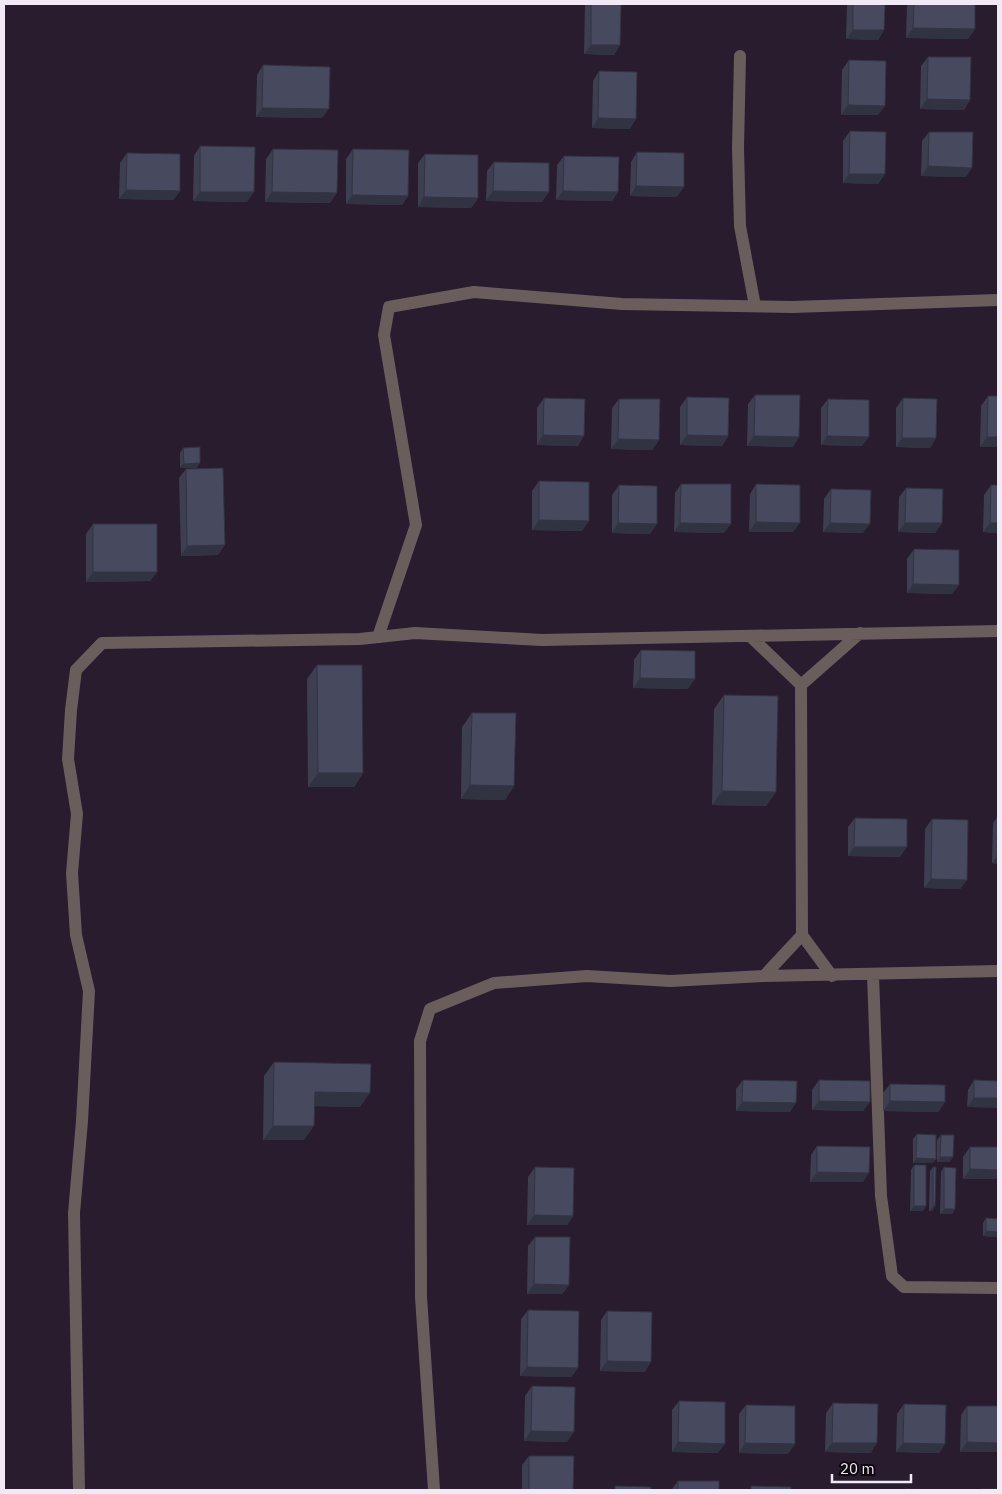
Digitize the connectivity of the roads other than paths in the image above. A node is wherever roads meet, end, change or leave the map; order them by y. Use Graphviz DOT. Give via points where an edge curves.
graph roads {
  1 [pos="740,56"];
  2 [pos="998,300"];
  3 [pos="755,306"];
  4 [pos="998,632"];
  5 [pos="860,633"];
  6 [pos="750,636"];
  7 [pos="378,637"];
  8 [pos="801,685"];
  9 [pos="802,935"];
  10 [pos="998,971"];
  11 [pos="873,975"];
  12 [pos="764,976"];
  13 [pos="832,976"];
  14 [pos="998,1288"];
  15 [pos="79,1490"];
  16 [pos="434,1490"];
  1 -- 3 [label="street" via="740,226"];
  2 -- 3 [label="street"];
  3 -- 7 [label="street" via="622,304 474,292 389,307 384,335 416,525"];
  4 -- 5 [label="street"];
  5 -- 6 [label="street"];
  5 -- 8 [label="street"];
  6 -- 7 [label="street" via="542,640 415,633"];
  6 -- 8 [label="street"];
  7 -- 15 [label="street" via="102,643 76,670 68,759 77,814 72,873 76,935 89,991 74,1213"];
  8 -- 9 [label="street"];
  9 -- 12 [label="street"];
  9 -- 13 [label="street"];
  10 -- 11 [label="street"];
  11 -- 13 [label="street"];
  11 -- 14 [label="street" via="881,1196 892,1276 904,1287"];
  12 -- 13 [label="street"];
  12 -- 16 [label="street" via="670,981 587,976 494,983 430,1009 420,1041 421,1296"];
}
